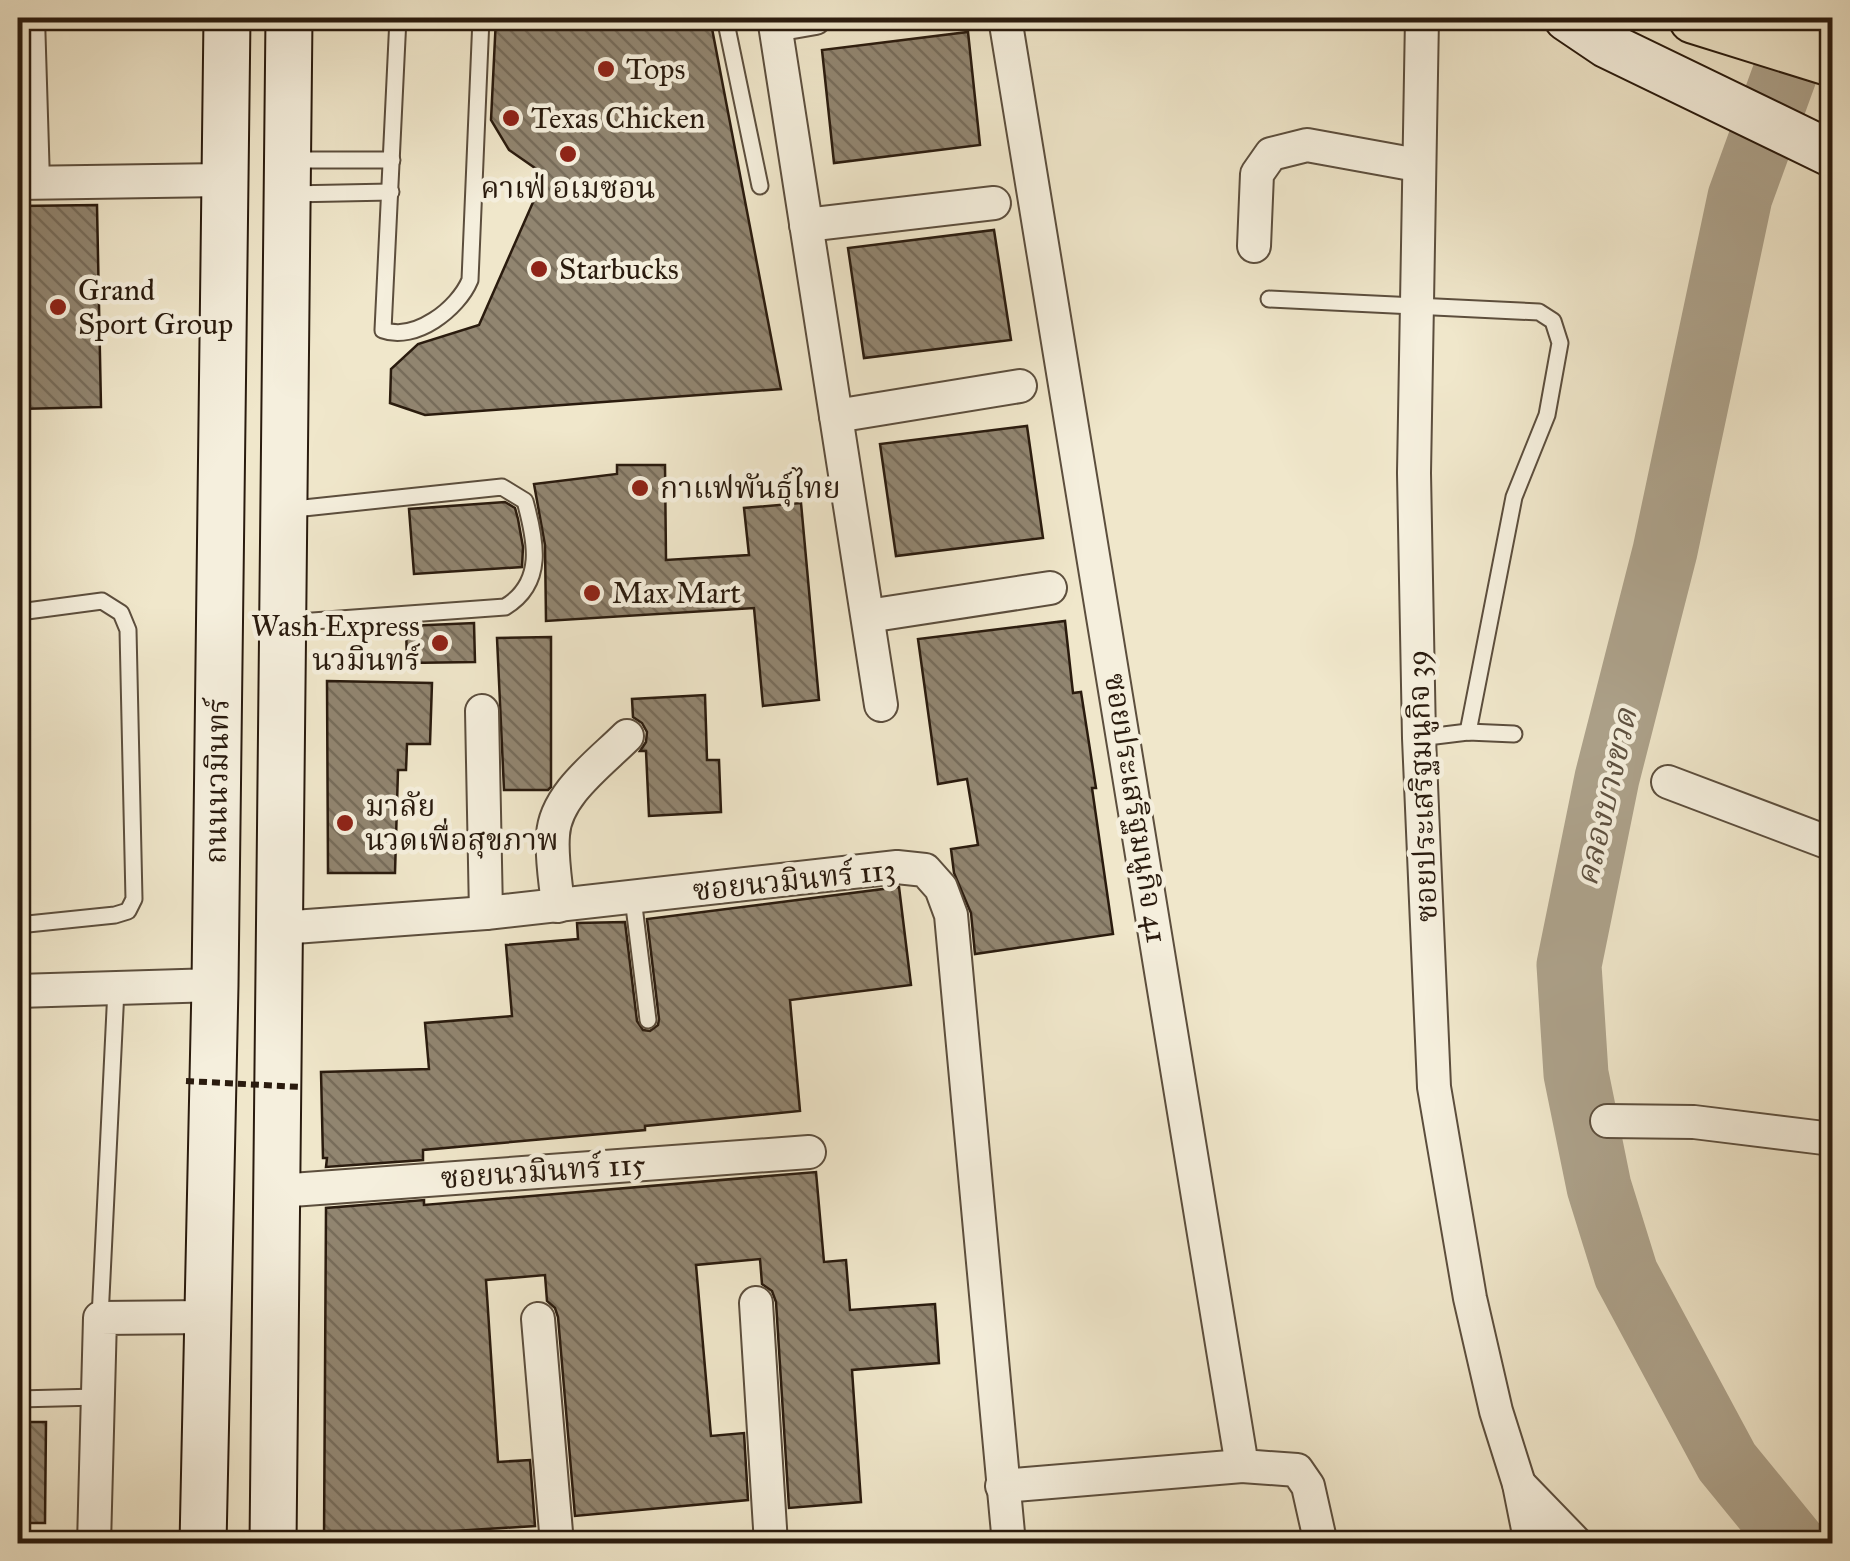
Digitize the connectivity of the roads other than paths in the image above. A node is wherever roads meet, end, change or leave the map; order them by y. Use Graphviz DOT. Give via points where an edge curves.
graph roads {
  1 [pos="28,18"];
  2 [pos="227,18"];
  3 [pos="289,18"];
  4 [pos="398,18"];
  5 [pos="480,18"];
  6 [pos="724,18"];
  7 [pos="815,18"];
  8 [pos="1006,18"];
  9 [pos="1422,18"];
  10 [pos="1567,18"];
  11 [pos="1694,18"];
  12 [pos="774,21"];
  13 [pos="1832,61"];
  14 [pos="1832,154"];
  15 [pos="392,160"];
  16 [pos="1417,165"];
  17 [pos="286,177"];
  18 [pos="223,180"];
  19 [pos="25,182"];
  20 [pos="760,186"];
  21 [pos="390,192"];
  22 [pos="994,202"];
  23 [pos="806,224"];
  24 [pos="1254,246"];
  25 [pos="1269,299"];
  26 [pos="1416,306"];
  27 [pos="1020,386"];
  28 [pos="836,416"];
  29 [pos="281,510"];
  30 [pos="1050,588"];
  31 [pos="18,615"];
  32 [pos="868,616"];
  33 [pos="280,623"];
  34 [pos="882,704"];
  35 [pos="482,712"];
  36 [pos="1468,732"];
  37 [pos="1514,734"];
  38 [pos="626,736"];
  39 [pos="1419,738"];
  40 [pos="1668,782"];
  41 [pos="1832,844"];
  42 [pos="633,898"];
  43 [pos="558,906"];
  44 [pos="486,913"];
  45 [pos="18,925"];
  46 [pos="280,928"];
  47 [pos="215,985"];
  48 [pos="116,989"];
  49 [pos="18,991"];
  50 [pos="648,1020"];
  51 [pos="1608,1121"];
  52 [pos="1832,1139"];
  53 [pos="809,1152"];
  54 [pos="278,1191"];
  55 [pos="756,1303"];
  56 [pos="100,1318"];
  57 [pos="206,1318"];
  58 [pos="538,1319"];
  59 [pos="98,1397"];
  60 [pos="18,1399"];
  61 [pos="1242,1466"];
  62 [pos="1519,1484"];
  63 [pos="1002,1486"];
  64 [pos="94,1544"];
  65 [pos="204,1544"];
  66 [pos="273,1544"];
  67 [pos="558,1544"];
  68 [pos="772,1544"];
  69 [pos="1008,1544"];
  70 [pos="1321,1544"];
  71 [pos="1531,1544"];
  72 [pos="1578,1544"];
  1 -- 19 [label="street"];
  2 -- 18 [label="main road, ถนนนวมินทร์"];
  3 -- 17 [label="main road, ถนนนวมินทร์"];
  4 -- 15 [label="lane"];
  5 -- 21 [label="lane" via="470,280 446,311 394,334 383,330"];
  6 -- 20 [label="lane"];
  7 -- 12 [label="street"];
  8 -- 61 [label="street, ซอยประเสริฐมนูกิจ 41"];
  9 -- 16 [label="street, ซอยประเสริฐมนูกิจ 39"];
  10 -- 14 [label="main road" via="1607,45"];
  11 -- 13 [label="main road"];
  12 -- 23 [label="street"];
  15 -- 17 [label="lane"];
  15 -- 21 [label="lane"];
  16 -- 24 [label="street" via="1307,146 1272,154 1256,174"];
  16 -- 26 [label="street, ซอยประเสริฐมนูกิจ 39"];
  17 -- 21 [label="lane"];
  17 -- 29 [label="main road, ถนนนวมินทร์"];
  18 -- 19 [label="street"];
  18 -- 47 [label="main road, ถนนนวมินทร์"];
  22 -- 23 [label="street"];
  23 -- 28 [label="street"];
  25 -- 26 [label="lane"];
  26 -- 36 [label="lane" via="1539,312 1554,321 1560,343 1547,415 1514,496"];
  26 -- 39 [label="street, ซอยประเสริฐมนูกิจ 39"];
  27 -- 28 [label="street"];
  28 -- 32 [label="street"];
  29 -- 33 [label="main road, ถนนนวมินทร์"];
  29 -- 33 [label="lane" via="502,488 525,501 534,547 524,596 506,607"];
  30 -- 32 [label="street"];
  31 -- 45 [label="lane" via="102,601 121,612 128,630 134,899 116,915"];
  32 -- 34 [label="street"];
  33 -- 46 [label="main road, ถนนนวมินทร์"];
  35 -- 44 [label="street"];
  36 -- 37 [label="lane"];
  36 -- 39 [label="lane"];
  38 -- 43 [label="street" via="558,814"];
  39 -- 62 [label="street, ซอยประเสริฐมนูกิจ 39" via="1434,1087 1470,1298"];
  40 -- 41 [label="street"];
  42 -- 43 [label="street, ซอยนวมินทร์ 113"];
  42 -- 50 [label="lane"];
  42 -- 63 [label="street, ซอยนวมินทร์ 113" via="897,867 925,870 941,888 951,915"];
  43 -- 44 [label="street, ซอยนวมินทร์ 113"];
  44 -- 46 [label="street, ซอยนวมินทร์ 113"];
  46 -- 54 [label="main road, ถนนนวมินทร์"];
  47 -- 48 [label="street"];
  47 -- 57 [label="main road, ถนนนวมินทร์"];
  48 -- 49 [label="street"];
  48 -- 56 [label="lane"];
  51 -- 52 [label="street" via="1694,1122"];
  53 -- 54 [label="street, ซอยนวมินทร์ 115"];
  54 -- 66 [label="main road, ถนนนวมินทร์"];
  55 -- 68 [label="street"];
  56 -- 57 [label="street"];
  56 -- 59 [label="street"];
  57 -- 65 [label="main road, ถนนนวมินทร์"];
  58 -- 67 [label="street"];
  59 -- 60 [label="lane"];
  59 -- 64 [label="street"];
  61 -- 63 [label="street"];
  61 -- 70 [label="street" via="1297,1470 1308,1486"];
  62 -- 71 [label="street, ซอยประเสริฐมนูกิจ 39"];
  62 -- 72 [label="street"];
  63 -- 69 [label="street, ซอยนวมินทร์ 113"];
}
